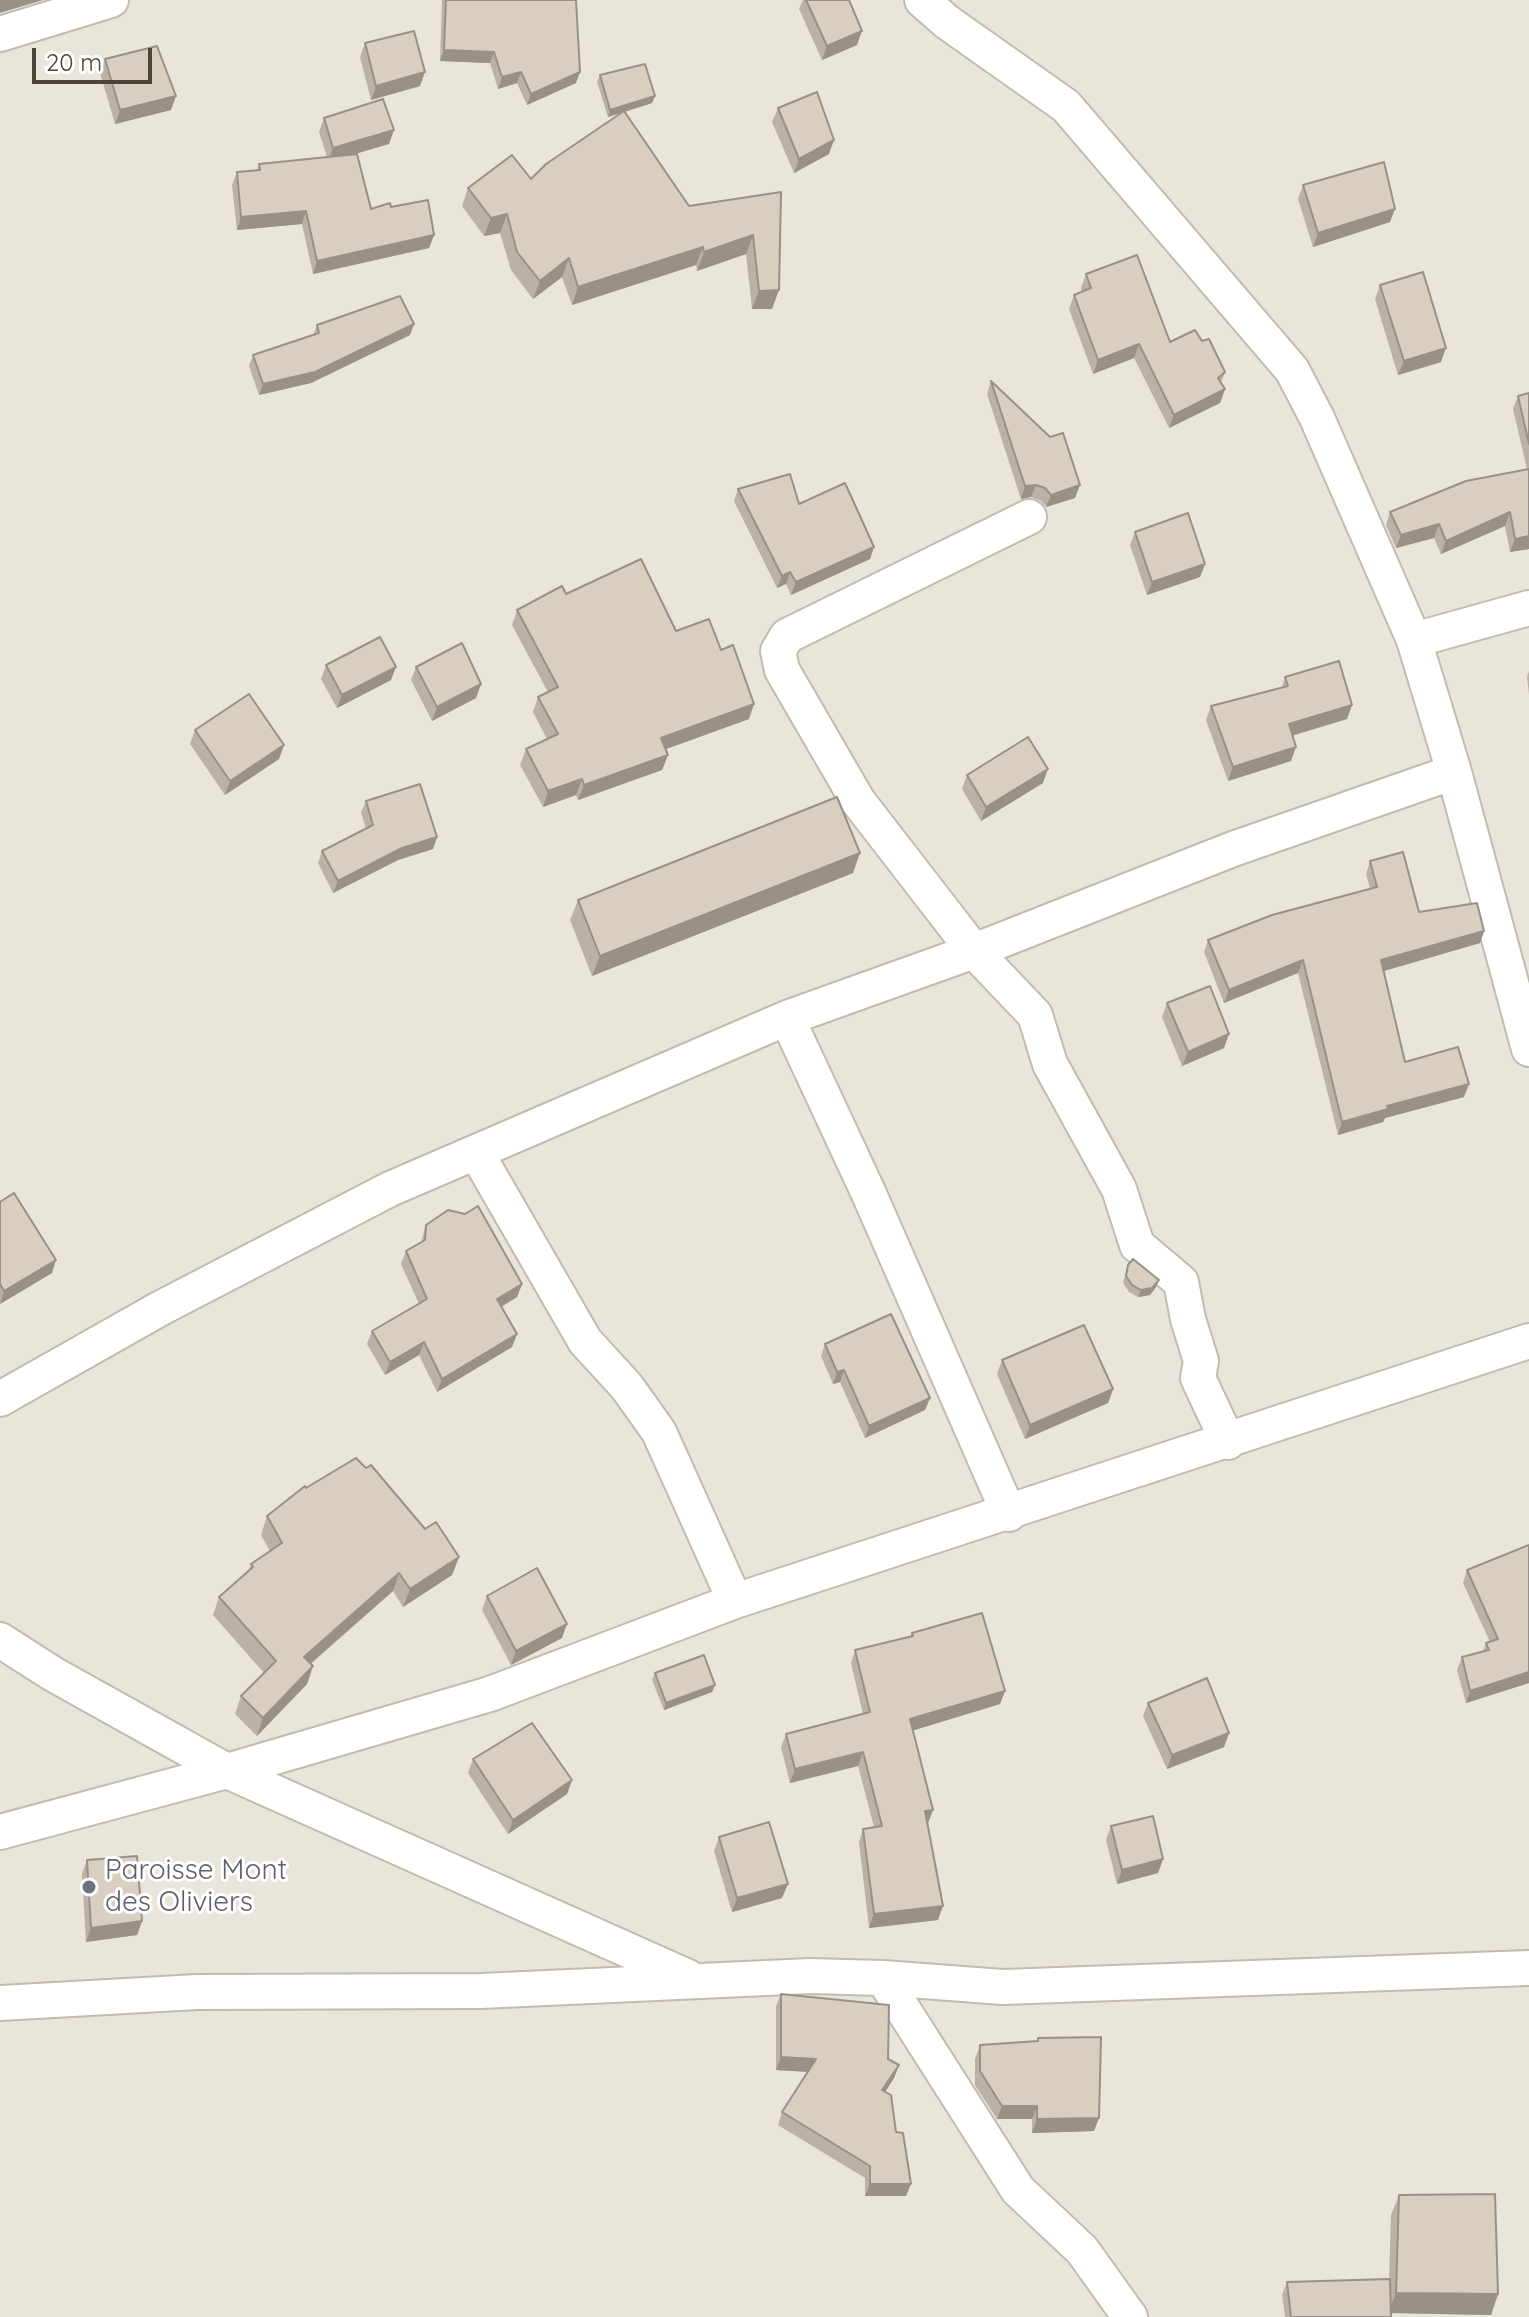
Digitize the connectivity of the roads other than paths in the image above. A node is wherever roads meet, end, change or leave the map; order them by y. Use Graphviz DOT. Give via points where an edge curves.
graph roads {
  1 [pos="111,0"];
  2 [pos="922,0"];
  3 [pos="0,34"];
  4 [pos="1029,517"];
  5 [pos="1529,608"];
  6 [pos="1414,640"];
  7 [pos="1454,772"];
  8 [pos="974,951"];
  9 [pos="787,1018"];
  10 [pos="1529,1049"];
  11 [pos="476,1152"];
  12 [pos="1529,1341"];
  13 [pos="0,1399"];
  14 [pos="1228,1442"];
  15 [pos="1009,1514"];
  16 [pos="735,1601"];
  17 [pos="0,1640"];
  18 [pos="227,1771"];
  19 [pos="0,1832"];
  20 [pos="1529,1968"];
  21 [pos="883,1978"];
  22 [pos="694,1980"];
  23 [pos="0,2003"];
  24 [pos="1130,2317"];
  1 -- 3 [label="street"];
  2 -- 6 [label="street" via="1066,106 1292,370"];
  4 -- 8 [label="street" via="787,636 778,651 782,670 858,801"];
  5 -- 6 [label="street"];
  6 -- 7 [label="street"];
  7 -- 8 [label="street" via="1233,849"];
  7 -- 10 [label="street"];
  8 -- 9 [label="street"];
  8 -- 14 [label="street" via="1035,1015 1050,1064 1119,1189 1137,1245 1181,1282 1201,1361 1198,1378"];
  9 -- 11 [label="street"];
  9 -- 15 [label="street"];
  11 -- 13 [label="street" via="390,1189 174,1301"];
  11 -- 16 [label="street" via="585,1341 659,1432"];
  12 -- 14 [label="street"];
  14 -- 15 [label="street"];
  15 -- 16 [label="street"];
  16 -- 18 [label="street" via="490,1694"];
  17 -- 18 [label="street"];
  18 -- 19 [label="street"];
  18 -- 22 [label="street"];
  20 -- 21 [label="street" via="1003,1987"];
  21 -- 22 [label="street"];
  21 -- 24 [label="street" via="1018,2190 1082,2250"];
  22 -- 23 [label="street" via="481,1991 197,1992"];
}
